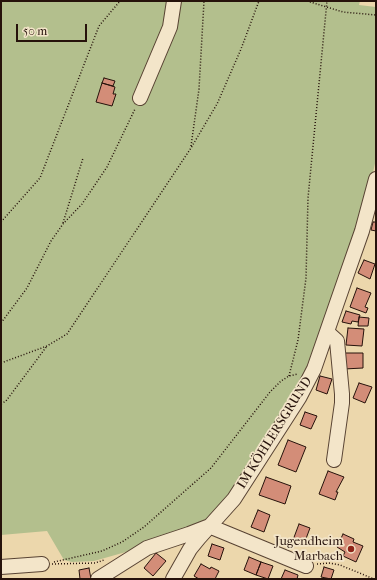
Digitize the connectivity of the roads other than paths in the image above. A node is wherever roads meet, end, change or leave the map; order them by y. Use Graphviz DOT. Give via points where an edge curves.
graph roads {
  1 [pos="174,1"];
  2 [pos="140,98"];
  3 [pos="376,179"];
  4 [pos="374,196"];
  5 [pos="327,332"];
  6 [pos="334,460"];
  7 [pos="209,526"];
  8 [pos="42,564"];
  9 [pos="306,566"];
  10 [pos="1,567"];
  11 [pos="98,579"];
  12 [pos="173,579"];
  1 -- 2 [label="street" via="170,26"];
  3 -- 4 [label="street, IM KÖHLERSGRUND"];
  4 -- 5 [label="street, IM KÖHLERSGRUND"];
  5 -- 6 [label="street" via="337,341 342,394"];
  5 -- 7 [label="street, IM KÖHLERSGRUND" via="314,369 299,398 234,499"];
  7 -- 9 [label="street"];
  7 -- 11 [label="street" via="147,548"];
  7 -- 12 [label="street, IM KÖHLERSGRUND" via="190,549"];
  8 -- 10 [label="street"];
}
